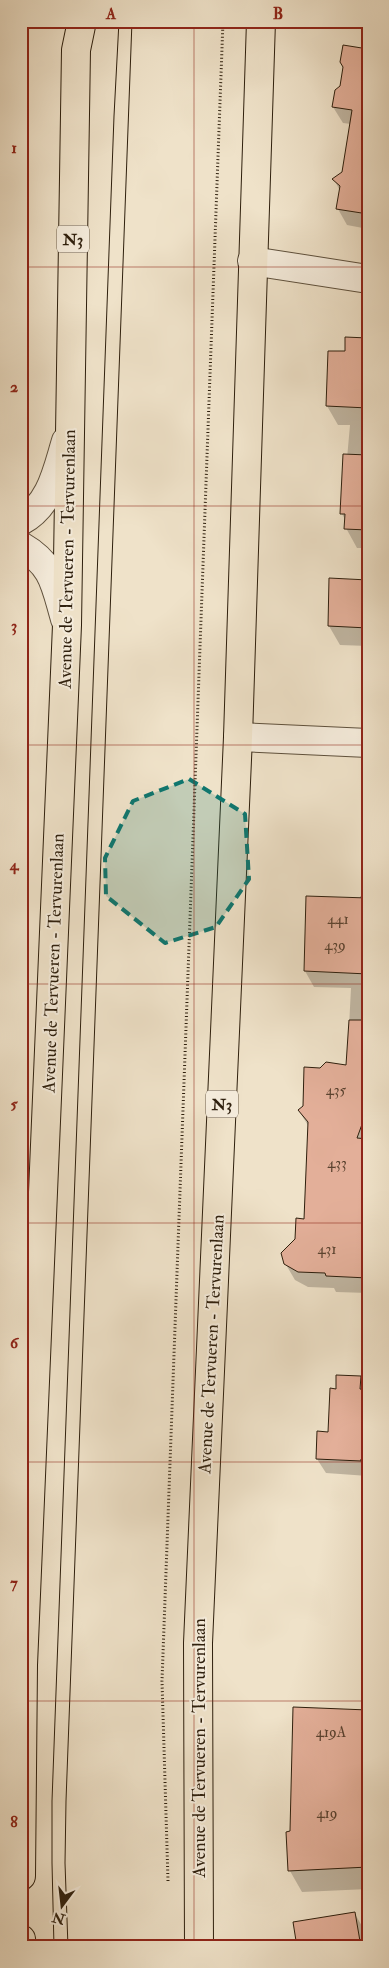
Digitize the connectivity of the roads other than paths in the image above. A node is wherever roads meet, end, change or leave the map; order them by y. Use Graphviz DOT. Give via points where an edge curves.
graph roads {
  1 [pos="70,21"];
  2 [pos="82,21"];
  3 [pos="261,21"];
  4 [pos="76,50"];
  5 [pos="252,261"];
  6 [pos="368,279"];
  7 [pos="70,428"];
  8 [pos="21,521"];
  9 [pos="21,546"];
  10 [pos="67,625"];
  11 [pos="238,737"];
  12 [pos="368,743"];
  13 [pos="21,1876"];
  14 [pos="21,1939"];
  15 [pos="22,1947"];
  16 [pos="199,1947"];
  1 -- 4 [label="street"];
  2 -- 4 [label="main road, N3"];
  3 -- 5 [label="main road, N3"];
  4 -- 7 [label="main road, Avenue de Tervueren - Tervurenlaan / N3"];
  5 -- 6 [label="street"];
  5 -- 11 [label="main road, Avenue de Tervueren - Tervurenlaan / N3"];
  7 -- 8 [label="street" via="53,485 42,503"];
  7 -- 10 [label="main road, Avenue de Tervueren - Tervurenlaan / N3"];
  9 -- 10 [label="street" via="37,556 52,576"];
  10 -- 13 [label="main road, Avenue de Tervueren - Tervurenlaan / N3" via="23,1665"];
  11 -- 12 [label="street"];
  11 -- 16 [label="main road, Avenue de Tervueren - Tervurenlaan / N3" via="198,1643"];
  14 -- 15 [label="main road"];
}
